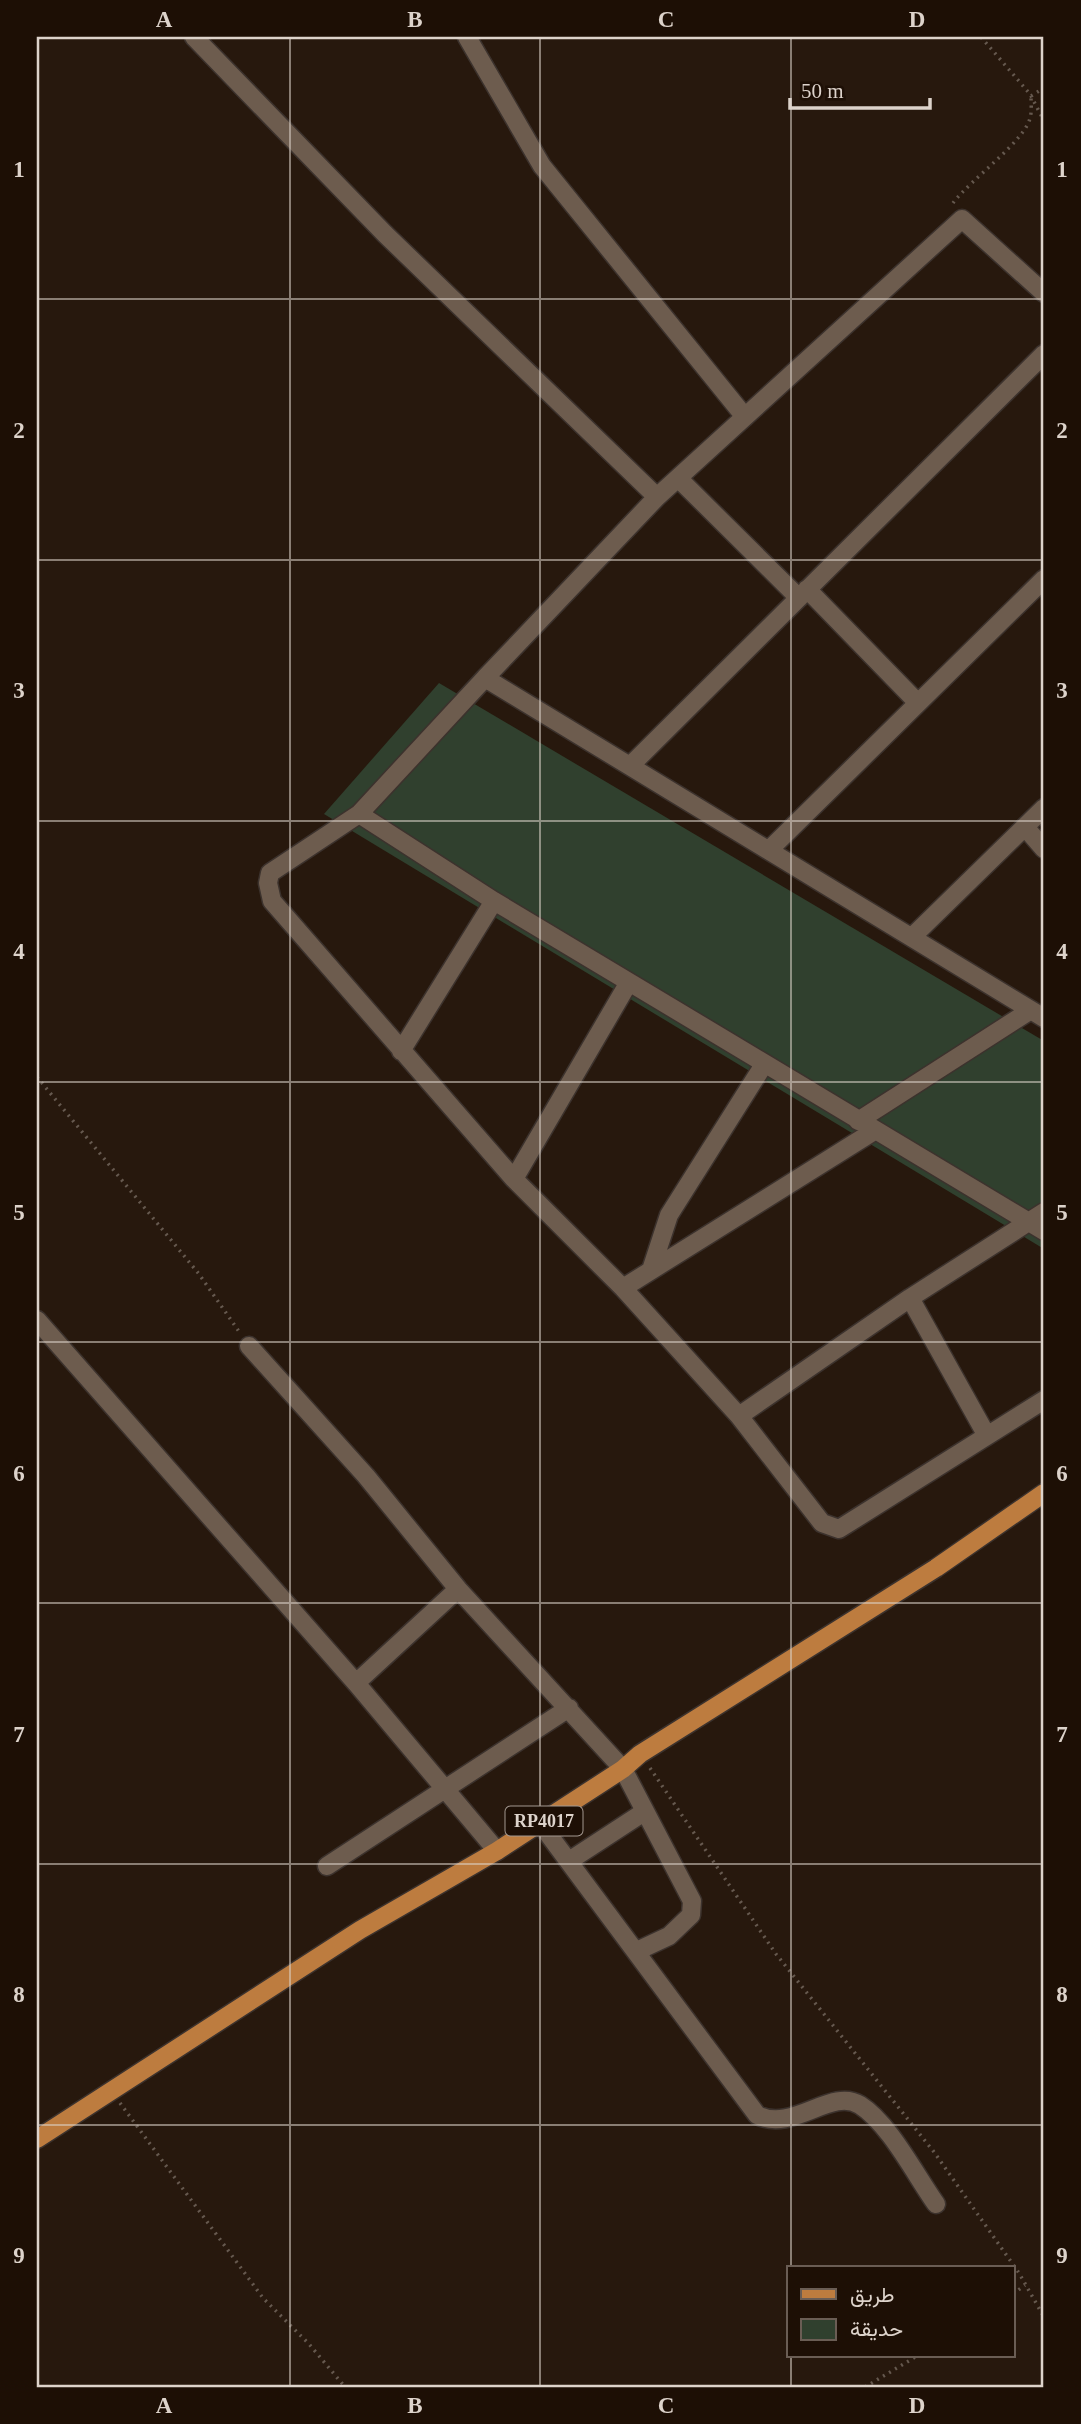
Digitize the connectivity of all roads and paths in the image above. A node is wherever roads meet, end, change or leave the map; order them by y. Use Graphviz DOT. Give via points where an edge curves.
graph roads {
  1 [pos="194,37"];
  2 [pos="467,37"];
  3 [pos="981,37"];
  4 [pos="1044,88"];
  5 [pos="1031,96"];
  6 [pos="1044,121"];
  7 [pos="952,204"];
  8 [pos="1044,293"];
  9 [pos="1044,354"];
  10 [pos="745,417"];
  11 [pos="678,478"];
  12 [pos="657,497"];
  13 [pos="1044,579"];
  14 [pos="803,594"];
  15 [pos="485,678"];
  16 [pos="918,703"];
  17 [pos="630,766"];
  18 [pos="1044,808"];
  19 [pos="359,814"];
  20 [pos="1025,827"];
  21 [pos="1044,849"];
  22 [pos="769,850"];
  23 [pos="494,901"];
  24 [pos="912,937"];
  25 [pos="629,982"];
  26 [pos="1038,1014"];
  27 [pos="401,1051"];
  28 [pos="763,1066"];
  29 [pos="37,1077"];
  30 [pos="858,1121"];
  31 [pos="874,1131"];
  32 [pos="514,1179"];
  33 [pos="1040,1222"];
  34 [pos="651,1270"];
  35 [pos="623,1288"];
  36 [pos="910,1298"];
  37 [pos="37,1320"];
  38 [pos="249,1346"];
  39 [pos="1044,1400"];
  40 [pos="739,1416"];
  41 [pos="987,1436"];
  42 [pos="1044,1493"];
  43 [pos="458,1589"];
  44 [pos="356,1683"];
  45 [pos="569,1708"];
  46 [pos="640,1754"];
  47 [pos="623,1769"];
  48 [pos="445,1789"];
  49 [pos="644,1812"];
  50 [pos="540,1823"];
  51 [pos="497,1851"];
  52 [pos="569,1861"];
  53 [pos="327,1866"];
  54 [pos="637,1951"];
  55 [pos="111,2090"];
  56 [pos="37,2139"];
  57 [pos="936,2204"];
  58 [pos="1013,2266"];
  59 [pos="1014,2268"];
  60 [pos="1026,2285"];
  61 [pos="1014,2293"];
  62 [pos="1044,2317"];
  63 [pos="914,2358"];
  64 [pos="345,2387"];
  65 [pos="866,2387"];
  1 -- 12 [label="street" via="386,234"];
  2 -- 10 [label="street" via="542,166"];
  3 -- 5 [label="path"];
  4 -- 5 [label="path"];
  5 -- 6 [label="path"];
  5 -- 7 [label="path" via="1030,119 1019,137 967,184"];
  8 -- 10 [label="street" via="962,219"];
  9 -- 14 [label="street"];
  10 -- 11 [label="street"];
  11 -- 12 [label="street"];
  11 -- 14 [label="street"];
  12 -- 15 [label="street"];
  13 -- 16 [label="street"];
  14 -- 16 [label="street"];
  14 -- 17 [label="street"];
  15 -- 17 [label="street"];
  15 -- 19 [label="street"];
  16 -- 22 [label="street"];
  17 -- 22 [label="street"];
  18 -- 20 [label="street"];
  19 -- 23 [label="street"];
  19 -- 27 [label="street" via="271,873 269,893"];
  20 -- 21 [label="street"];
  20 -- 24 [label="street"];
  22 -- 24 [label="street"];
  23 -- 25 [label="street"];
  23 -- 27 [label="street"];
  24 -- 26 [label="street"];
  25 -- 28 [label="street"];
  25 -- 32 [label="street"];
  26 -- 30 [label="street"];
  27 -- 32 [label="street"];
  28 -- 30 [label="street"];
  28 -- 34 [label="street" via="669,1215"];
  29 -- 38 [label="path" via="199,1274"];
  30 -- 31 [label="street"];
  31 -- 33 [label="street"];
  31 -- 34 [label="street"];
  32 -- 35 [label="street"];
  33 -- 36 [label="street"];
  34 -- 35 [label="street"];
  35 -- 40 [label="street"];
  36 -- 40 [label="street"];
  36 -- 41 [label="street"];
  37 -- 44 [label="street"];
  38 -- 43 [label="street" via="366,1475"];
  39 -- 41 [label="street"];
  40 -- 41 [label="street" via="822,1523 839,1529"];
  42 -- 46 [label="main road, RP4017" via="936,1568"];
  43 -- 44 [label="street"];
  43 -- 45 [label="street"];
  44 -- 48 [label="street"];
  45 -- 47 [label="street"];
  45 -- 48 [label="street"];
  46 -- 47 [label="main road, RP4017"];
  46 -- 58 [label="path" via="776,1954 934,2152"];
  47 -- 49 [label="street"];
  47 -- 50 [label="main road, RP4017"];
  48 -- 51 [label="street"];
  48 -- 53 [label="street"];
  49 -- 52 [label="street"];
  49 -- 54 [label="street" via="692,1901 691,1915 669,1936"];
  50 -- 51 [label="main road, RP4017"];
  50 -- 52 [label="street"];
  51 -- 55 [label="main road, RP4017" via="360,1930"];
  52 -- 54 [label="street"];
  54 -- 57 [label="street" via="757,2115 769,2120 798,2117 834,2101 858,2103 875,2116"];
  55 -- 56 [label="main road, RP4017"];
  55 -- 64 [label="path" via="263,2298"];
  59 -- 60 [label="path"];
  60 -- 61 [label="path"];
  60 -- 62 [label="path"];
  63 -- 65 [label="path"];
}
